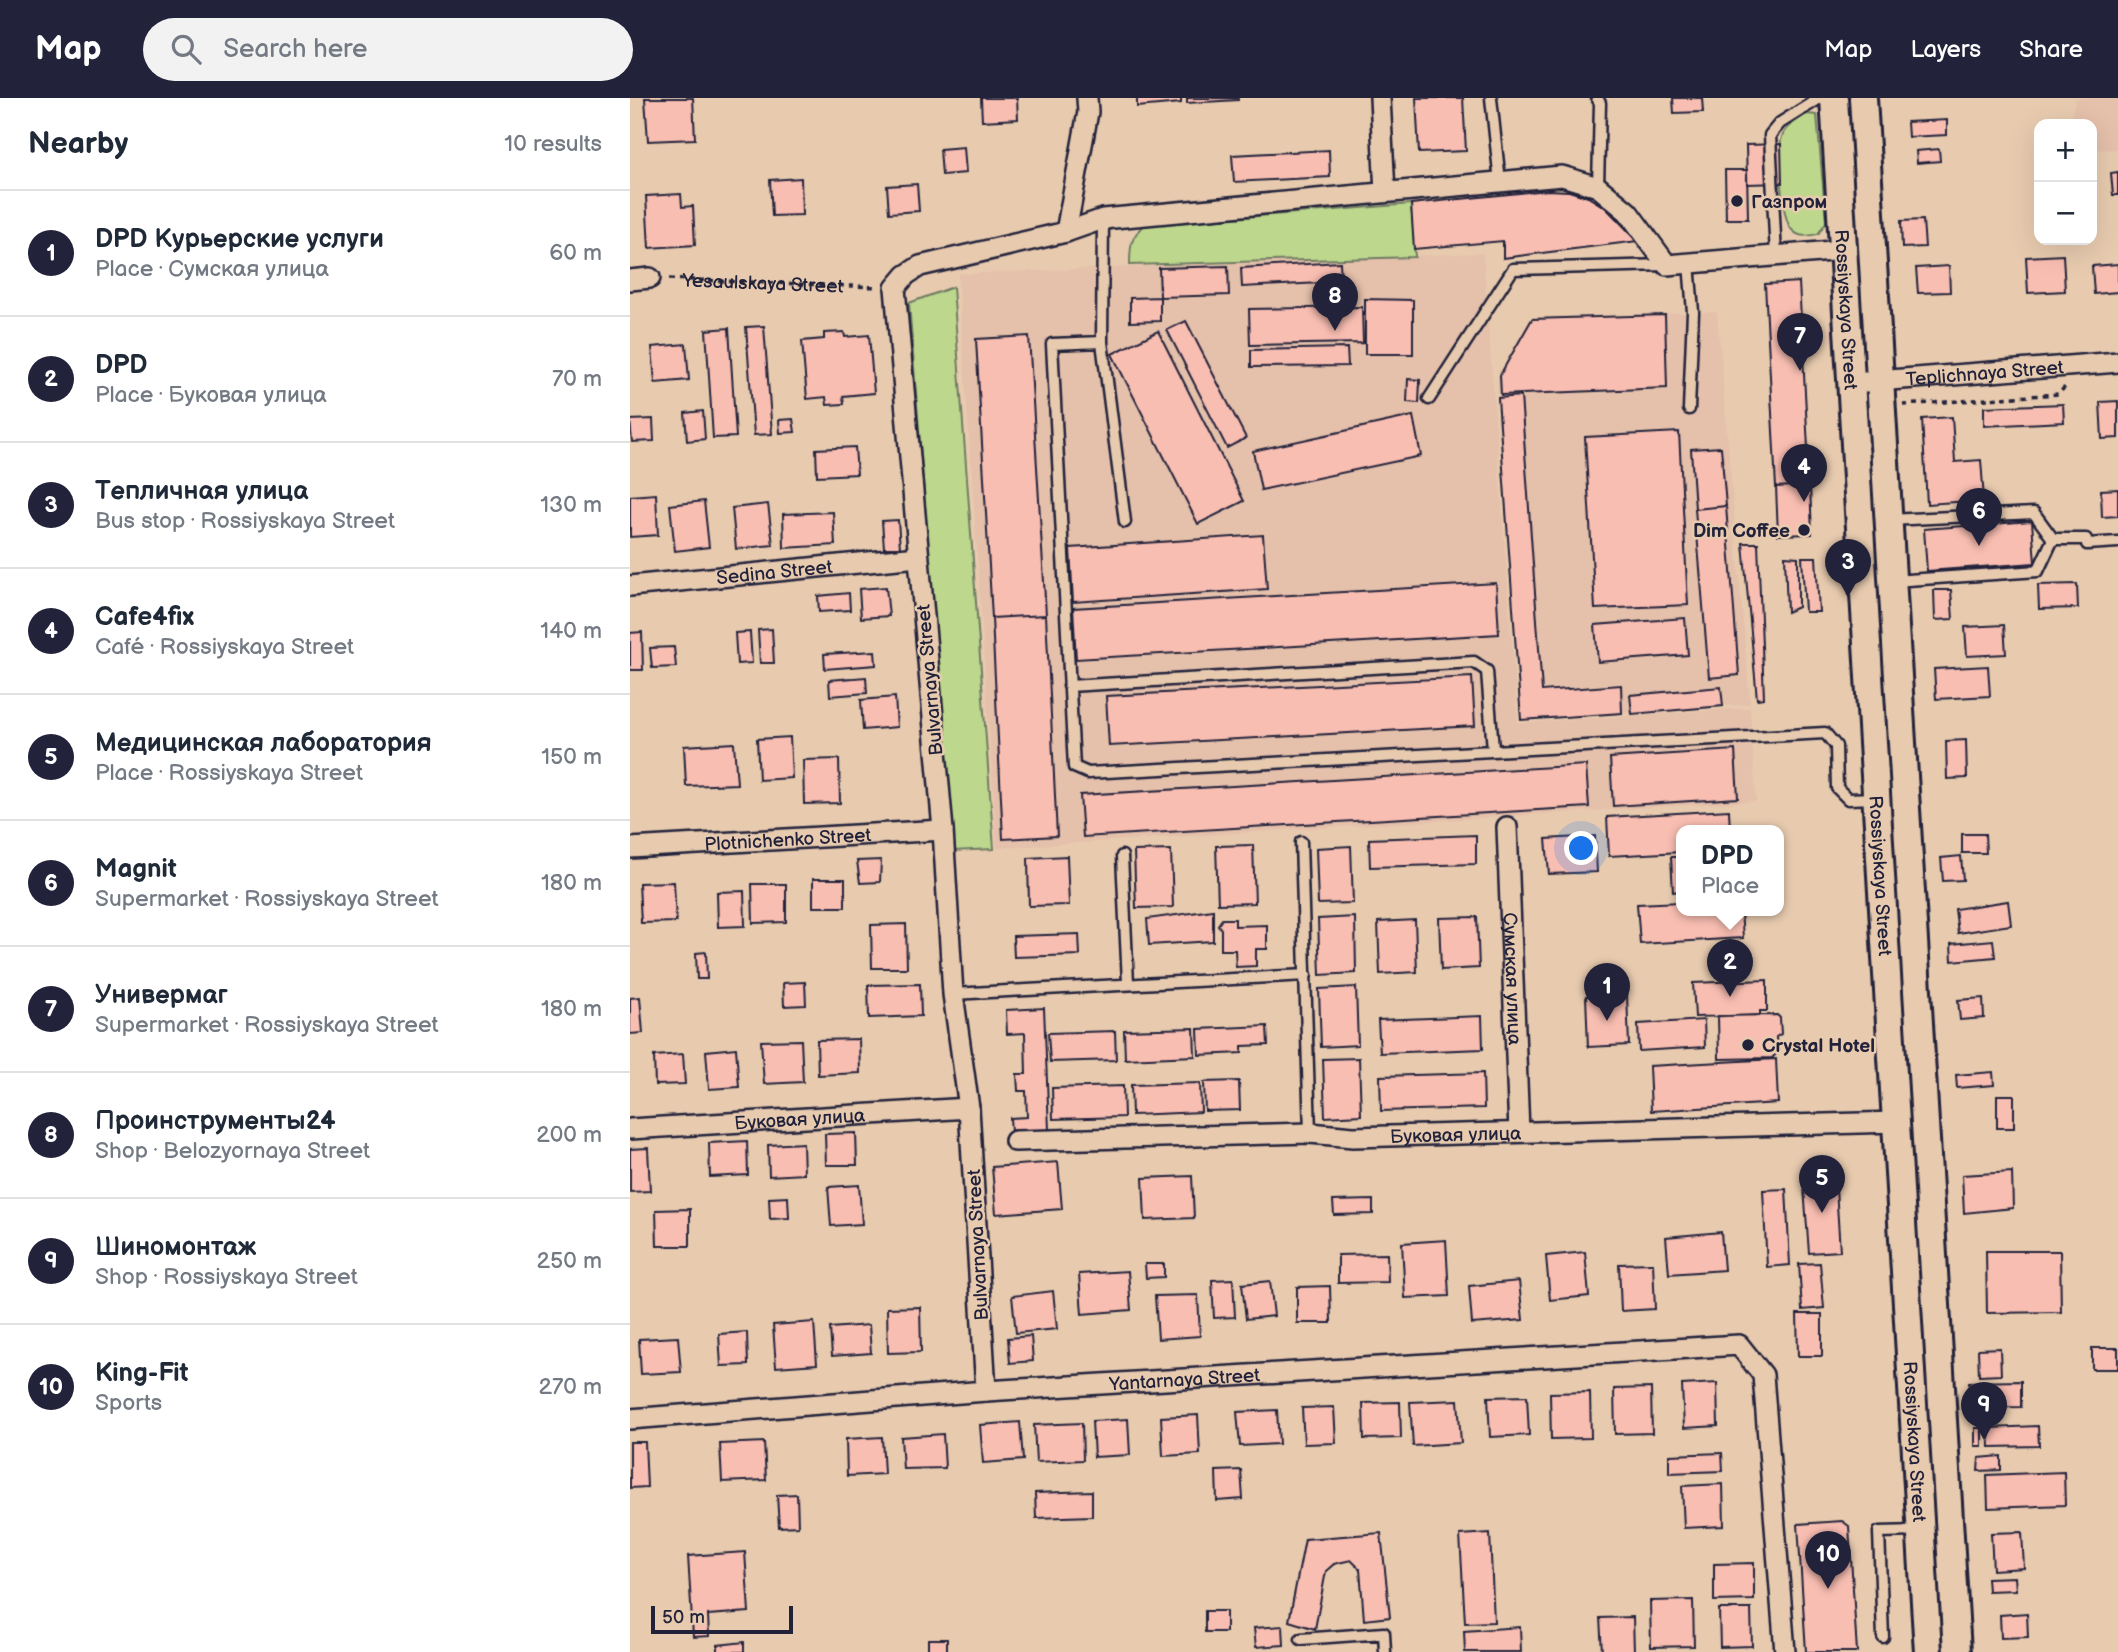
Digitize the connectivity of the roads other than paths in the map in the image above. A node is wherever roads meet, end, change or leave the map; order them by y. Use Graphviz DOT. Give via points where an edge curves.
graph roads {
  1 [pos="1087,98"];
  2 [pos="1380,98"];
  3 [pos="1491,98"];
  4 [pos="1597,98"];
  5 [pos="1820,98"];
  6 [pos="1835,98"];
  7 [pos="1863,98"];
  8 [pos="1500,182"];
  9 [pos="1598,187"];
  10 [pos="1385,192"];
  11 [pos="1103,219"];
  12 [pos="1066,232"];
  13 [pos="1844,250"];
  14 [pos="1776,257"];
  15 [pos="1689,263"];
  16 [pos="1667,265"];
  17 [pos="1102,342"];
  18 [pos="2118,362"];
  19 [pos="1880,382"];
  20 [pos="1852,383"];
  21 [pos="1429,399"];
  22 [pos="1689,409"];
  23 [pos="1888,520"];
  24 [pos="1125,522"];
  25 [pos="2053,539"];
  26 [pos="2118,542"];
  27 [pos="918,557"];
  28 [pos="1892,581"];
  29 [pos="630,586"];
  30 [pos="1069,686"];
  31 [pos="1493,750"];
  32 [pos="1877,798"];
  33 [pos="1507,827"];
  34 [pos="943,830"];
  35 [pos="1301,842"];
  36 [pos="630,848"];
  37 [pos="1122,856"];
  38 [pos="1306,975"];
  39 [pos="1128,983"];
  40 [pos="953,994"];
  41 [pos="969,1108"];
  42 [pos="1897,1122"];
  43 [pos="630,1129"];
  44 [pos="1519,1132"];
  45 [pos="1310,1133"];
  46 [pos="1015,1141"];
  47 [pos="986,1391"];
  48 [pos="630,1419"];
  49 [pos="1922,1531"];
  50 [pos="1884,1637"];
  51 [pos="1301,1639"];
  52 [pos="1385,1652"];
  53 [pos="1784,1652"];
  54 [pos="1928,1652"];
  55 [pos="1956,1652"];
  1 -- 12 [label="street"];
  2 -- 10 [label="street"];
  3 -- 8 [label="lane"];
  4 -- 9 [label="lane"];
  5 -- 14 [label="lane" via="1780,123 1770,135"];
  6 -- 13 [label="main road, Rossiyskaya Street"];
  7 -- 19 [label="main road, Rossiyskaya Street"];
  8 -- 9 [label="street" via="1562,176"];
  8 -- 10 [label="street"];
  9 -- 16 [label="street" via="1628,212"];
  10 -- 11 [label="street"];
  11 -- 12 [label="street"];
  11 -- 17 [label="lane"];
  12 -- 27 [label="street, Bulvarnaya Street" via="920,265 895,288"];
  13 -- 14 [label="street"];
  13 -- 20 [label="main road, Rossiyskaya Street"];
  14 -- 15 [label="street"];
  15 -- 16 [label="street"];
  15 -- 22 [label="lane" via="1693,312"];
  16 -- 21 [label="lane" via="1513,269"];
  17 -- 24 [label="lane"];
  17 -- 30 [label="lane" via="1052,344"];
  18 -- 19 [label="street, Teplichnaya Street"];
  19 -- 20 [label="street, Teplichnaya Street"];
  19 -- 23 [label="main road, Rossiyskaya Street"];
  20 -- 32 [label="main road, Rossiyskaya Street"];
  23 -- 25 [label="lane" via="2034,513"];
  23 -- 28 [label="main road, Rossiyskaya Street"];
  25 -- 26 [label="lane"];
  25 -- 28 [label="lane" via="2038,571"];
  27 -- 29 [label="street, Sedina Street"];
  27 -- 34 [label="street, Bulvarnaya Street"];
  28 -- 55 [label="main road, Rossiyskaya Street"];
  30 -- 31 [label="lane" via="1474,662 1487,671"];
  30 -- 31 [label="lane" via="1074,767 1088,773"];
  31 -- 32 [label="lane" via="1825,733 1836,746 1837,788 1848,799"];
  32 -- 42 [label="main road, Rossiyskaya Street"];
  33 -- 44 [label="street, Сумская улица"];
  34 -- 36 [label="street, Plotnichenko Street"];
  34 -- 40 [label="street, Bulvarnaya Street"];
  35 -- 38 [label="lane"];
  37 -- 39 [label="lane"];
  38 -- 39 [label="lane"];
  38 -- 45 [label="lane"];
  39 -- 40 [label="lane"];
  40 -- 41 [label="street, Bulvarnaya Street"];
  41 -- 43 [label="street, Буковая улица"];
  41 -- 47 [label="street, Bulvarnaya Street"];
  42 -- 44 [label="street, Буковая улица"];
  42 -- 49 [label="main road, Rossiyskaya Street"];
  44 -- 45 [label="street, Буковая улица" via="1353,1137"];
  45 -- 46 [label="street, Буковая улица"];
  47 -- 48 [label="street, Yantarnaya Street"];
  47 -- 53 [label="street, Yantarnaya Street" via="1739,1345 1763,1375"];
  49 -- 50 [label="lane" via="1879,1532"];
  49 -- 54 [label="main road, Rossiyskaya Street"];
  51 -- 52 [label="lane" via="1384,1633"];
}
